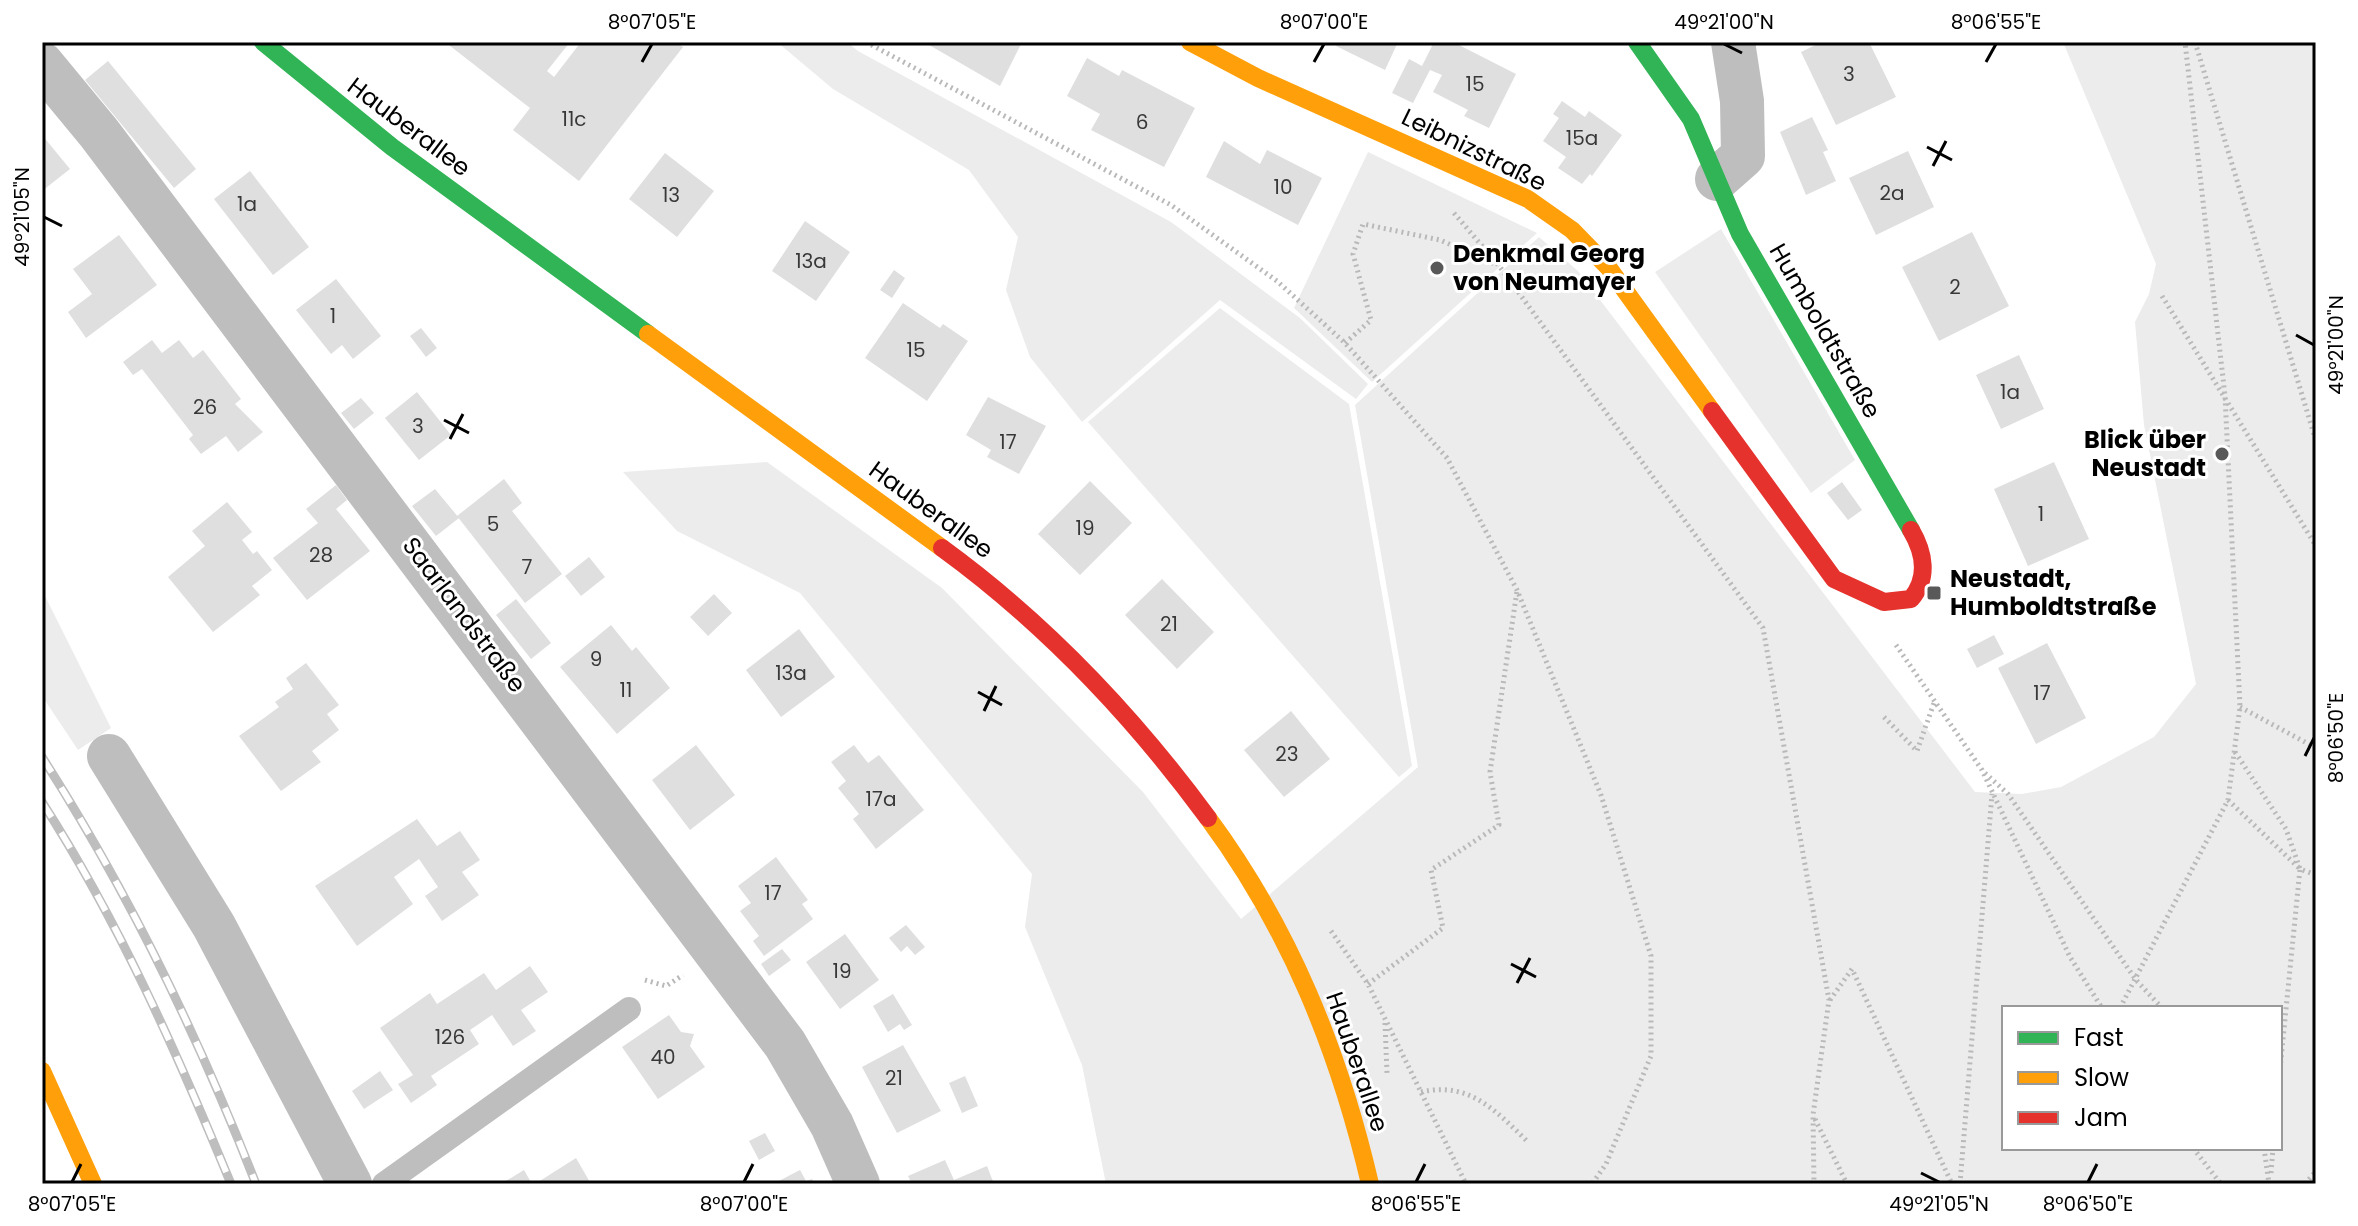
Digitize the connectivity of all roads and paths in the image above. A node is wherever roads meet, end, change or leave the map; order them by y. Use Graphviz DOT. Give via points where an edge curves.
graph roads {
  1 [pos="263,42"];
  2 [pos="866,42"];
  3 [pos="1190,42"];
  4 [pos="1637,42"];
  5 [pos="1733,42"];
  6 [pos="2185,42"];
  7 [pos="2195,42"];
  8 [pos="42,64"];
  9 [pos="1717,179"];
  10 [pos="2162,296"];
  11 [pos="1345,343"];
  12 [pos="2225,396"];
  13 [pos="2316,441"];
  14 [pos="2316,546"];
  15 [pos="1517,590"];
  16 [pos="1860,596"];
  17 [pos="2240,707"];
  18 [pos="1884,717"];
  19 [pos="2316,748"];
  20 [pos="2234,751"];
  21 [pos="109,756"];
  22 [pos="1982,770"];
  23 [pos="1992,793"];
  24 [pos="2228,800"];
  25 [pos="2300,869"];
  26 [pos="2316,875"];
  27 [pos="1323,920"];
  28 [pos="717,952"];
  29 [pos="2136,980"];
  30 [pos="1368,984"];
  31 [pos="1829,1000"];
  32 [pos="2101,1006"];
  33 [pos="2121,1006"];
  34 [pos="2160,1006"];
  35 [pos="629,1009"];
  36 [pos="2282,1049"];
  37 [pos="42,1071"];
  38 [pos="1421,1092"];
  39 [pos="1813,1115"];
  40 [pos="1529,1143"];
  41 [pos="2195,1150"];
  42 [pos="2264,1150"];
  43 [pos="2273,1150"];
  44 [pos="2316,1171"];
  45 [pos="2270,1181"];
  46 [pos="93,1184"];
  47 [pos="350,1184"];
  48 [pos="384,1184"];
  49 [pos="858,1184"];
  50 [pos="1370,1184"];
  51 [pos="1466,1184"];
  52 [pos="1592,1184"];
  53 [pos="1814,1184"];
  54 [pos="1847,1184"];
  55 [pos="1952,1184"];
  56 [pos="1960,1184"];
  57 [pos="2221,1184"];
  58 [pos="2305,1184"];
  1 -- 50 [label="street, Hauberallee" via="392,147 994,586 1115,701 1178,778 1276,926 1320,1017"];
  2 -- 11 [label="path" via="1171,205 1277,281"];
  3 -- 16 [label="street, Leibnizstraße" via="1258,78 1528,199 1572,230 1608,267 1834,579"];
  4 -- 9 [label="street, Humboldtstraße" via="1691,119"];
  5 -- 9 [label="street" via="1743,156"];
  6 -- 12 [label="path"];
  7 -- 13 [label="path"];
  8 -- 28 [label="street, Saarlandstraße" via="119,158"];
  9 -- 16 [label="street, Humboldtstraße" via="1740,234 1921,547 1925,572 1914,595 1890,604"];
  10 -- 12 [label="path"];
  11 -- 15 [label="path" via="1447,458"];
  11 -- 31 [label="path" via="1371,320 1353,254 1363,224 1440,240 1500,267 1763,628"];
  12 -- 14 [label="path"];
  12 -- 17 [label="path"];
  15 -- 30 [label="path" via="1490,772 1499,825 1431,870 1443,928"];
  15 -- 52 [label="path" via="1601,795 1651,956 1651,1056 1606,1164"];
  17 -- 19 [label="path"];
  17 -- 20 [label="path"];
  18 -- 22 [label="path" via="1917,751 1935,699"];
  20 -- 24 [label="path"];
  20 -- 25 [label="path" via="2286,829"];
  21 -- 47 [label="street" via="214,926"];
  22 -- 23 [label="path"];
  22 -- 29 [label="path" via="2008,794"];
  23 -- 32 [label="path" via="2070,957"];
  23 -- 56 [label="path"];
  24 -- 25 [label="path"];
  24 -- 29 [label="path"];
  25 -- 26 [label="path"];
  25 -- 36 [label="path"];
  27 -- 30 [label="path"];
  28 -- 35 [label="path" via="666,986 633,976"];
  28 -- 49 [label="street, Saarlandstraße" via="785,1044 832,1125"];
  29 -- 33 [label="path"];
  29 -- 34 [label="path"];
  30 -- 38 [label="path"];
  31 -- 39 [label="path"];
  31 -- 55 [label="path" via="1852,969"];
  35 -- 48 [label="lane"];
  37 -- 46 [label="street"];
  38 -- 40 [label="path" via="1441,1088 1479,1097"];
  38 -- 51 [label="path"];
  39 -- 53 [label="path"];
  39 -- 54 [label="path"];
  41 -- 57 [label="path"];
  42 -- 45 [label="path"];
  43 -- 45 [label="path"];
  44 -- 58 [label="path"];
}
